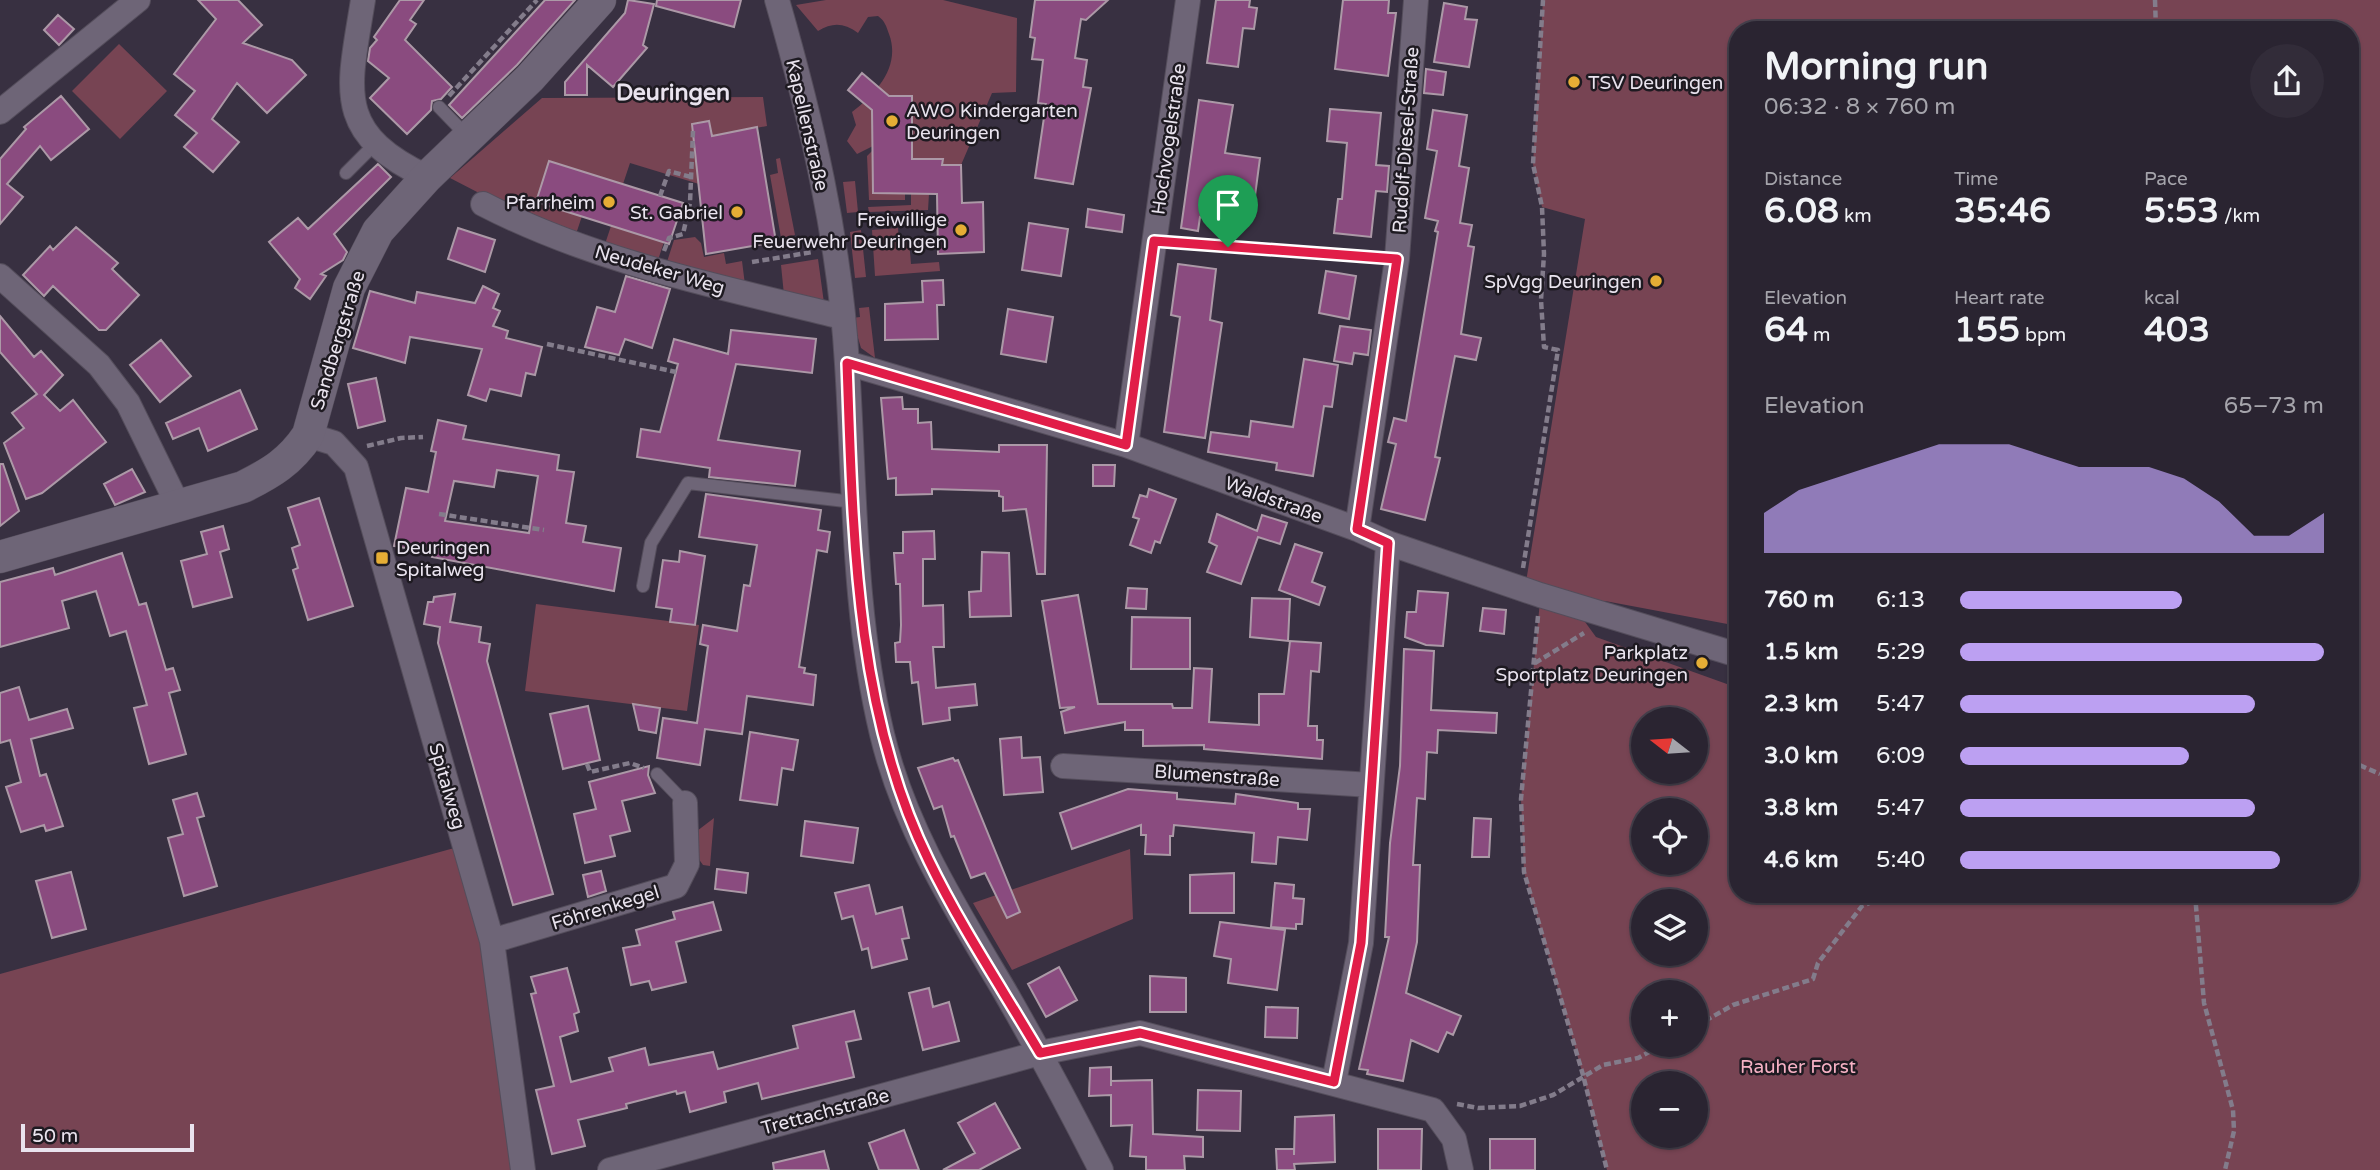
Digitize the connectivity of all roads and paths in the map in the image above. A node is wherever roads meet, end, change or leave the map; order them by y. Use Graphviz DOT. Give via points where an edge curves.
graph roads {
  1 [pos="138,0"];
  2 [pos="363,0"];
  3 [pos="537,0"];
  4 [pos="599,0"];
  5 [pos="777,0"];
  6 [pos="1188,0"];
  7 [pos="1416,0"];
  8 [pos="1543,0"];
  9 [pos="2155,0"];
  10 [pos="2156,21"];
  11 [pos="439,107"];
  12 [pos="0,112"];
  13 [pos="693,131"];
  14 [pos="470,138"];
  15 [pos="374,145"];
  16 [pos="346,173"];
  17 [pos="427,177"];
  18 [pos="691,177"];
  19 [pos="660,195"];
  20 [pos="483,204"];
  21 [pos="1154,241"];
  22 [pos="833,249"];
  23 [pos="1397,259"];
  24 [pos="751,262"];
  25 [pos="658,269"];
  26 [pos="0,276"];
  27 [pos="842,317"];
  28 [pos="547,344"];
  29 [pos="847,363"];
  30 [pos="676,372"];
  31 [pos="308,435"];
  32 [pos="422,437"];
  33 [pos="1126,445"];
  34 [pos="343,452"];
  35 [pos="854,502"];
  36 [pos="178,505"];
  37 [pos="439,514"];
  38 [pos="1357,529"];
  39 [pos="544,530"];
  40 [pos="1388,543"];
  41 [pos="0,557"];
  42 [pos="643,586"];
  43 [pos="1530,591"];
  44 [pos="1602,614"];
  45 [pos="1729,652"];
  46 [pos="1534,664"];
  47 [pos="587,764"];
  48 [pos="2359,765"];
  49 [pos="1063,766"];
  50 [pos="657,774"];
  51 [pos="2380,774"];
  52 [pos="1371,785"];
  53 [pos="685,803"];
  54 [pos="1868,903"];
  55 [pos="2196,903"];
  56 [pos="492,941"];
  57 [pos="1708,1019"];
  58 [pos="1040,1053"];
  59 [pos="1640,1057"];
  60 [pos="1583,1075"];
  61 [pos="1334,1082"];
  62 [pos="1443,1106"];
  63 [pos="523,1170"];
  64 [pos="610,1170"];
  65 [pos="1101,1170"];
  66 [pos="1461,1170"];
  67 [pos="1607,1170"];
  68 [pos="2225,1170"];
  1 -- 12 [label="street"];
  2 -- 15 [label="street" via="349,84 355,110"];
  3 -- 11 [label="path"];
  4 -- 14 [label="street, Sandbergstraße"];
  5 -- 22 [label="street, Kapellenstraße" via="810,125"];
  6 -- 21 [label="street, Hochvogelstraße"];
  7 -- 23 [label="street, Rudolf-Diesel-Straße"];
  8 -- 43 [label="path" via="1533,164 1542,207 1544,346 1558,349"];
  9 -- 10 [label="path"];
  11 -- 14 [label="lane"];
  13 -- 18 [label="path"];
  14 -- 17 [label="street, Sandbergstraße"];
  15 -- 16 [label="lane"];
  15 -- 17 [label="street"];
  17 -- 31 [label="street, Sandbergstraße" via="378,231 363,256 349,288"];
  18 -- 19 [label="path" via="668,171"];
  18 -- 25 [label="path" via="682,234 669,238"];
  20 -- 25 [label="street, Neudeker Weg" via="534,230"];
  21 -- 23 [label="path"];
  21 -- 33 [label="street, Hochvogelstraße"];
  22 -- 24 [label="path"];
  22 -- 27 [label="street, Kapellenstraße"];
  23 -- 38 [label="street, Rudolf-Diesel-Straße"];
  25 -- 27 [label="street, Neudeker Weg"];
  26 -- 36 [label="street" via="106,374 128,403"];
  27 -- 29 [label="street, Kapellenstraße"];
  28 -- 30 [label="path"];
  29 -- 33 [label="street, Waldstraße"];
  29 -- 35 [label="street, Kapellenstraße"];
  31 -- 34 [label="street" via="334,443"];
  31 -- 36 [label="street, Sandbergstraße" via="278,470 243,487"];
  32 -- 34 [label="path"];
  33 -- 38 [label="street, Waldstraße"];
  34 -- 56 [label="street, Spitalweg" via="356,467"];
  35 -- 42 [label="lane" via="688,483 651,543"];
  35 -- 58 [label="street, Kapellenstraße" via="869,657 890,760 929,861"];
  36 -- 41 [label="street, Sandbergstraße"];
  37 -- 39 [label="path"];
  38 -- 40 [label="street, Waldstraße"];
  40 -- 43 [label="street, Waldstraße"];
  40 -- 52 [label="street"];
  43 -- 44 [label="street, Waldstraße"];
  43 -- 46 [label="path"];
  44 -- 45 [label="street, Waldstraße"];
  44 -- 46 [label="path" via="1589,630"];
  46 -- 60 [label="path" via="1521,799 1524,872"];
  47 -- 50 [label="path" via="590,772 630,763"];
  48 -- 51 [label="path"];
  49 -- 52 [label="street, Blumenstraße"];
  50 -- 53 [label="lane"];
  52 -- 61 [label="street" via="1361,943"];
  53 -- 56 [label="street, Föhrenkegel" via="687,864 676,886"];
  54 -- 57 [label="path" via="1861,906 1818,963 1813,979 1733,1005"];
  55 -- 68 [label="path" via="2204,1003 2234,1110"];
  56 -- 63 [label="street, Spitalweg"];
  58 -- 61 [label="street, Trettachstraße" via="1140,1033"];
  58 -- 64 [label="street, Trettachstraße"];
  58 -- 65 [label="street, Kapellenstraße"];
  59 -- 60 [label="path"];
  60 -- 62 [label="path" via="1553,1095 1520,1106"];
  60 -- 67 [label="path"];
  61 -- 62 [label="street, Trettachstraße"];
  62 -- 66 [label="street"];
}
